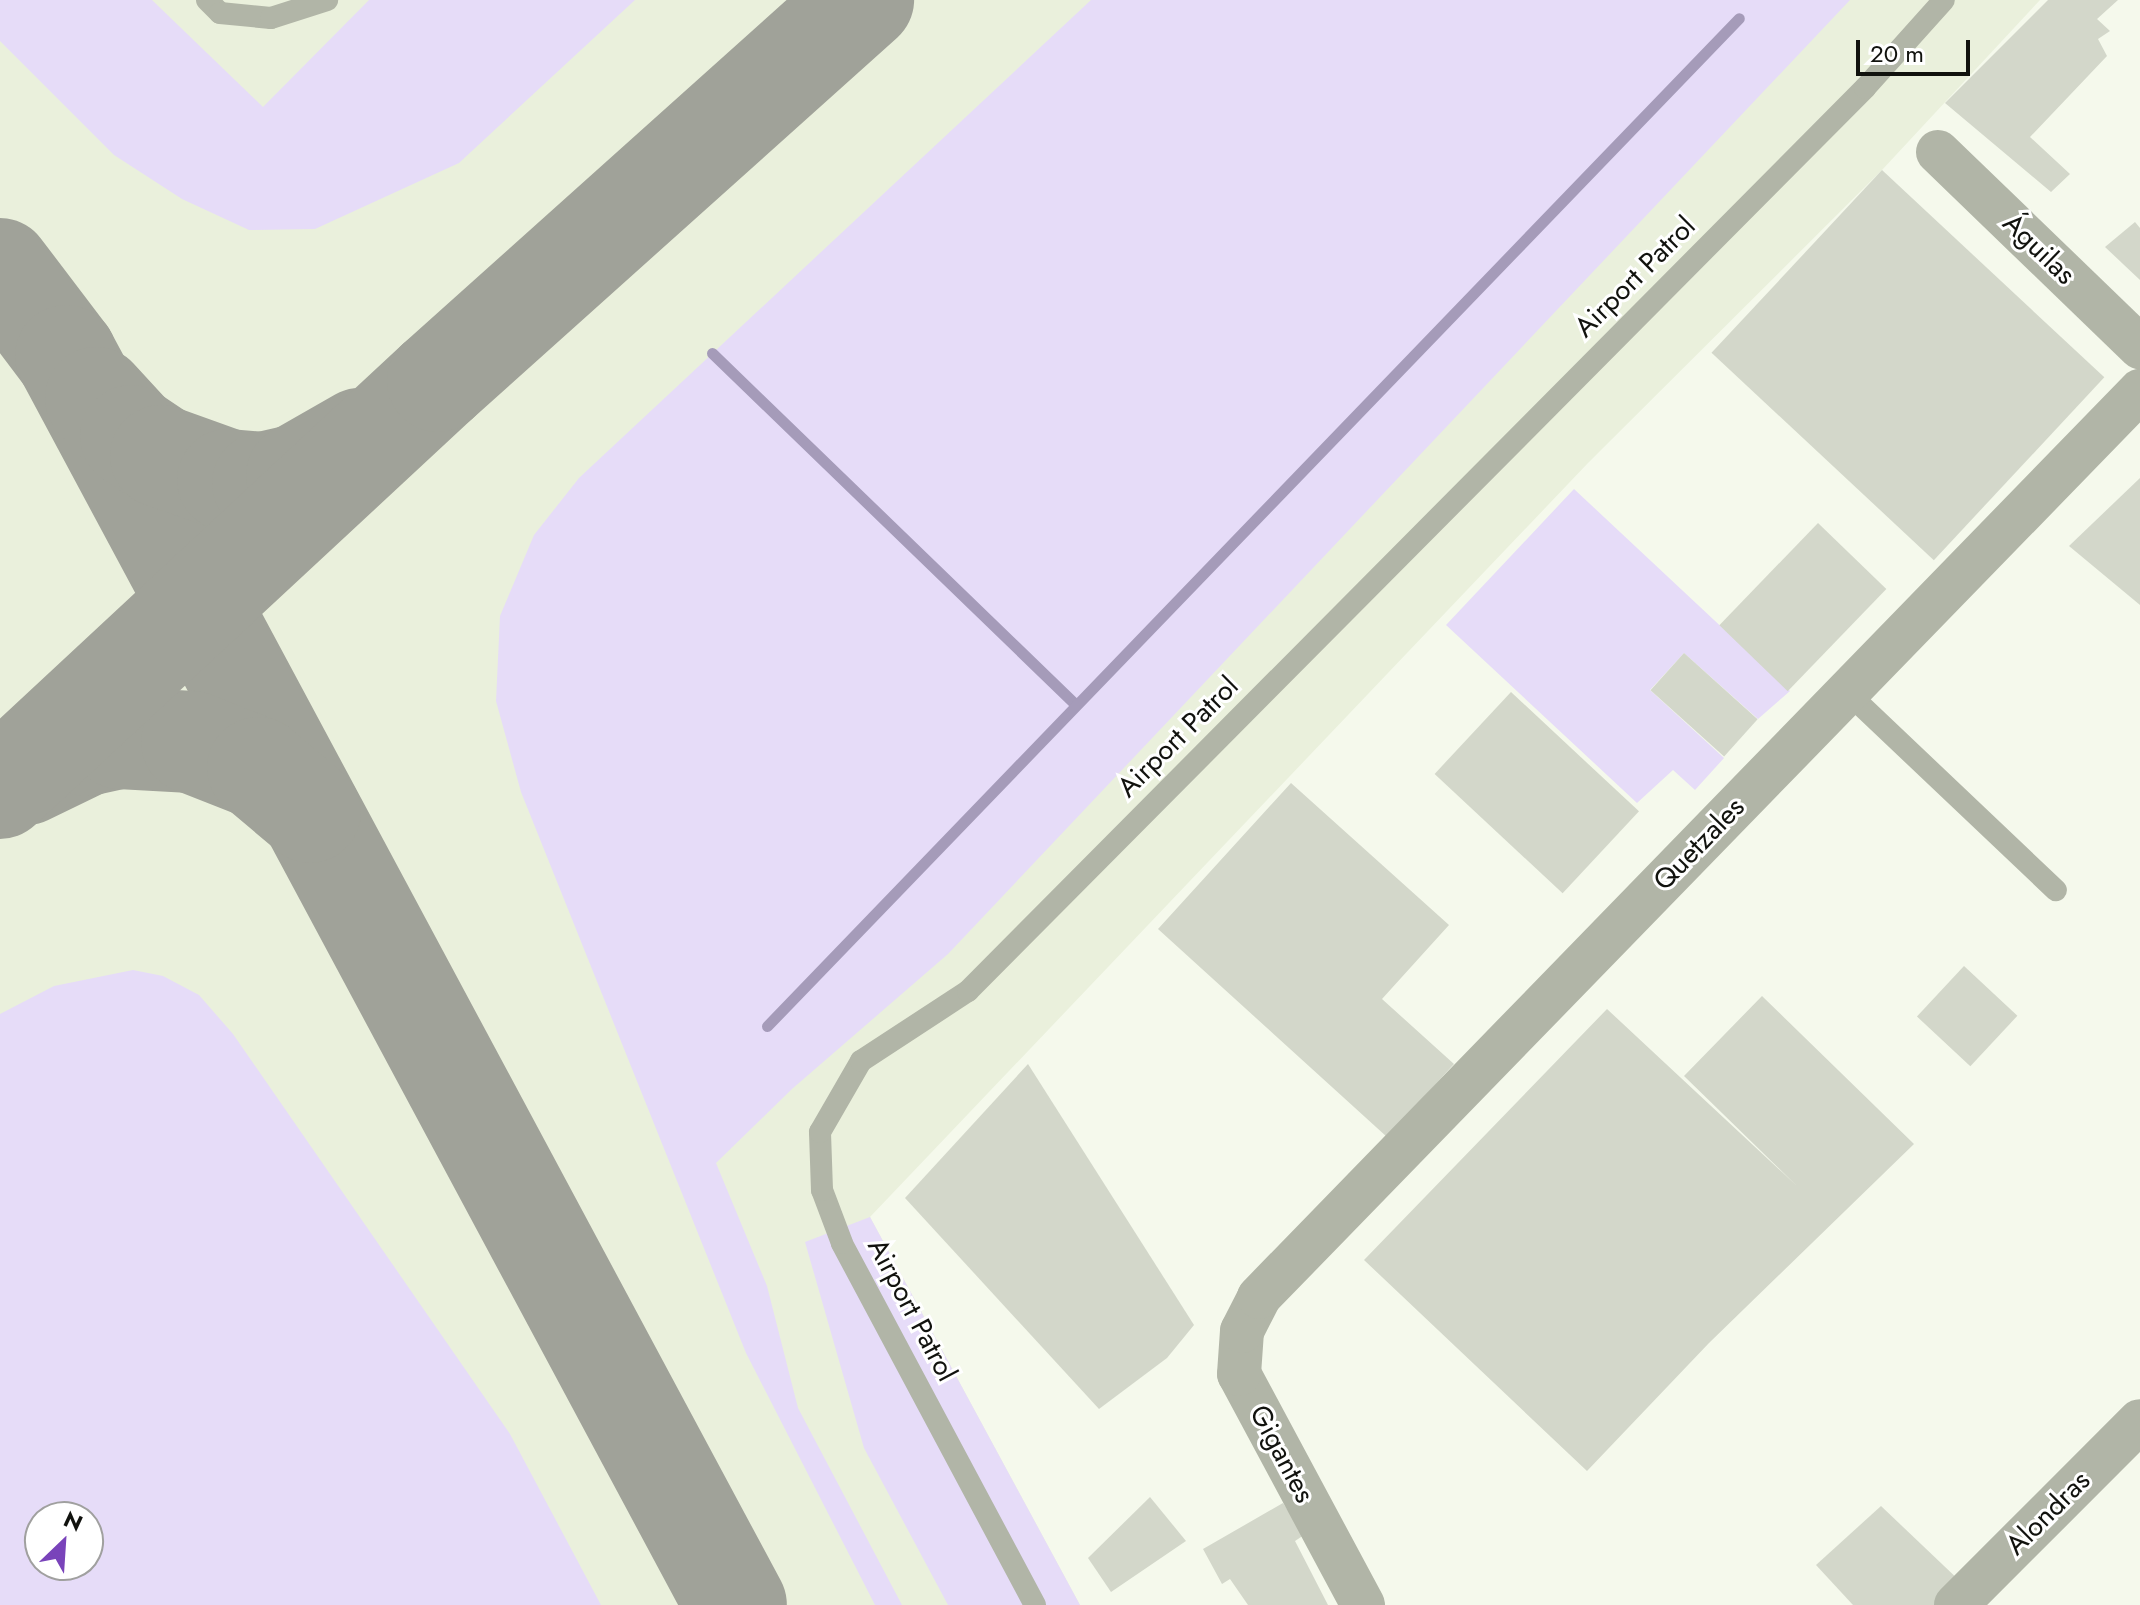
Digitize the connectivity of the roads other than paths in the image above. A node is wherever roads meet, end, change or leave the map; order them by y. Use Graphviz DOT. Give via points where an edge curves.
graph roads {
  1 [pos="207,0"];
  2 [pos="327,0"];
  3 [pos="1944,0"];
  4 [pos="1938,152"];
  5 [pos="2140,347"];
  6 [pos="2140,391"];
  7 [pos="1847,692"];
  8 [pos="2056,890"];
  9 [pos="1259,1297"];
  10 [pos="2140,1421"];
  11 [pos="1035,1605"];
  12 [pos="1363,1605"];
  13 [pos="1956,1605"];
  1 -- 2 [label="lane" via="220,13 271,18"];
  3 -- 11 [label="lane, Airport Patrol" via="1854,99 968,991 861,1061 820,1132 822,1190 842,1243"];
  4 -- 5 [label="street, Águilas"];
  6 -- 7 [label="street, Quetzales"];
  7 -- 8 [label="lane"];
  7 -- 9 [label="street, Quetzales"];
  9 -- 12 [label="street, Gigantes" via="1242,1331 1239,1374"];
  10 -- 13 [label="street, Alondras"];
}
